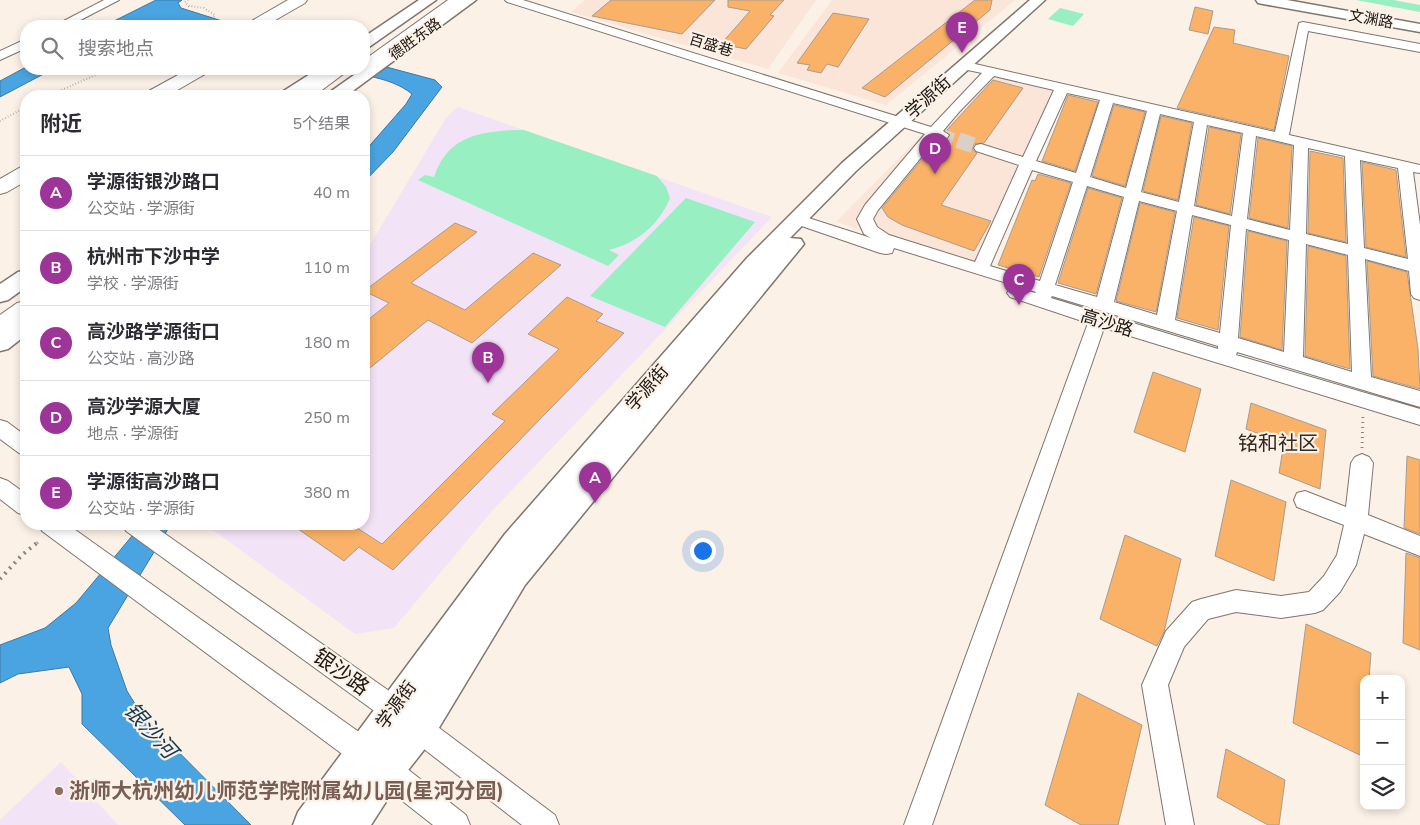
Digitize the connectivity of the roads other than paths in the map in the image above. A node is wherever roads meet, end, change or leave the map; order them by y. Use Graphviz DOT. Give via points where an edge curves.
graph roads {
  1 [pos="113,0"];
  2 [pos="299,0"];
  3 [pos="317,0"];
  4 [pos="429,0"];
  5 [pos="440,0"];
  6 [pos="458,0"];
  7 [pos="468,0"];
  8 [pos="511,0"];
  9 [pos="1038,0"];
  10 [pos="1052,0"];
  11 [pos="1262,0"];
  12 [pos="72,20"];
  13 [pos="264,20"];
  14 [pos="282,20"];
  15 [pos="1420,28"];
  16 [pos="370,40"];
  17 [pos="20,46"];
  18 [pos="1420,48"];
  19 [pos="370,49"];
  20 [pos="0,56"];
  21 [pos="370,63"];
  22 [pos="968,67"];
  23 [pos="370,71"];
  24 [pos="992,72"];
  25 [pos="171,75"];
  26 [pos="191,75"];
  27 [pos="319,75"];
  28 [pos="332,75"];
  29 [pos="353,75"];
  30 [pos="365,75"];
  31 [pos="1062,88"];
  32 [pos="145,90"];
  33 [pos="164,90"];
  34 [pos="297,90"];
  35 [pos="311,90"];
  36 [pos="332,90"];
  37 [pos="344,90"];
  38 [pos="1108,98"];
  39 [pos="1154,109"];
  40 [pos="1201,119"];
  41 [pos="905,123"];
  42 [pos="1250,130"];
  43 [pos="938,134"];
  44 [pos="1281,138"];
  45 [pos="1301,142"];
  46 [pos="981,148"];
  47 [pos="1352,153"];
  48 [pos="20,163"];
  49 [pos="1027,164"];
  50 [pos="1412,167"];
  51 [pos="0,175"];
  52 [pos="20,176"];
  53 [pos="1082,180"];
  54 [pos="0,188"];
  55 [pos="1132,194"];
  56 [pos="1186,208"];
  57 [pos="803,221"];
  58 [pos="1239,222"];
  59 [pos="1297,236"];
  60 [pos="1356,252"];
  61 [pos="1418,267"];
  62 [pos="980,269"];
  63 [pos="20,281"];
  64 [pos="20,293"];
  65 [pos="1420,294"];
  66 [pos="0,295"];
  67 [pos="1043,295"];
  68 [pos="0,307"];
  69 [pos="20,313"];
  70 [pos="1101,313"];
  71 [pos="1165,323"];
  72 [pos="20,327"];
  73 [pos="0,328"];
  74 [pos="0,342"];
  75 [pos="1227,350"];
  76 [pos="1293,361"];
  77 [pos="1362,382"];
  78 [pos="1420,400"];
  79 [pos="1420,417"];
  80 [pos="0,428"];
  81 [pos="20,442"];
  82 [pos="1362,463"];
  83 [pos="0,487"];
  84 [pos="1305,500"];
  85 [pos="20,502"];
  86 [pos="1356,521"];
  87 [pos="58,530"];
  88 [pos="142,530"];
  89 [pos="1420,546"];
  90 [pos="393,709"];
  91 [pos="419,729"];
  92 [pos="374,761"];
  93 [pos="311,825"];
  94 [pos="350,825"];
  95 [pos="456,825"];
  96 [pos="545,825"];
  97 [pos="918,825"];
  98 [pos="1180,825"];
  1 -- 12 [label="street"];
  2 -- 13 [label="highway"];
  3 -- 14 [label="highway"];
  4 -- 16 [label="main road, 德胜东路"];
  5 -- 19 [label="highway"];
  6 -- 21 [label="highway"];
  7 -- 23 [label="main road, 德胜东路"];
  8 -- 41 [label="street, 百盛巷"];
  9 -- 22 [label="main road, 学源街"];
  10 -- 22 [label="main road, 学源街"];
  11 -- 15 [label="main road, 文渊路"];
  17 -- 20 [label="street"];
  18 -- 44 [label="street" via="1303,26"];
  22 -- 24 [label="street"];
  22 -- 41 [label="main road, 学源街"];
  24 -- 31 [label="street"];
  24 -- 43 [label="street"];
  25 -- 32 [label="highway"];
  26 -- 33 [label="highway"];
  27 -- 34 [label="main road"];
  28 -- 35 [label="highway"];
  29 -- 36 [label="highway"];
  30 -- 37 [label="main road, 德胜东路"];
  31 -- 38 [label="street"];
  31 -- 49 [label="street"];
  38 -- 39 [label="street"];
  38 -- 53 [label="street"];
  39 -- 40 [label="street"];
  39 -- 55 [label="street"];
  40 -- 42 [label="street"];
  40 -- 56 [label="street"];
  41 -- 43 [label="street, 百盛巷"];
  41 -- 57 [label="main road, 学源街" via="849,167"];
  42 -- 44 [label="street"];
  42 -- 58 [label="street"];
  43 -- 62 [label="street" via="871,208 865,219 870,230 883,238"];
  44 -- 45 [label="street"];
  45 -- 47 [label="street"];
  45 -- 59 [label="street"];
  46 -- 49 [label="street"];
  47 -- 50 [label="street"];
  47 -- 60 [label="street"];
  48 -- 51 [label="highway"];
  49 -- 53 [label="street"];
  49 -- 62 [label="street"];
  50 -- 61 [label="street"];
  52 -- 54 [label="highway"];
  53 -- 55 [label="street"];
  53 -- 67 [label="street"];
  55 -- 56 [label="street"];
  55 -- 70 [label="street"];
  56 -- 58 [label="street"];
  56 -- 71 [label="street"];
  57 -- 67 [label="street, 高沙路"];
  57 -- 90 [label="main road, 学源街" via="742,277 515,543"];
  57 -- 91 [label="main road, 学源街" via="515,576"];
  58 -- 59 [label="street"];
  58 -- 75 [label="street"];
  59 -- 60 [label="street"];
  59 -- 76 [label="street"];
  60 -- 61 [label="street"];
  60 -- 77 [label="street"];
  61 -- 65 [label="street"];
  62 -- 67 [label="street"];
  63 -- 66 [label="main road"];
  64 -- 68 [label="highway"];
  67 -- 70 [label="street, 高沙路"];
  69 -- 73 [label="highway"];
  70 -- 71 [label="street"];
  70 -- 75 [label="street, 高沙路"];
  70 -- 97 [label="street"];
  71 -- 75 [label="street"];
  72 -- 74 [label="main road"];
  75 -- 76 [label="street"];
  75 -- 79 [label="street, 高沙路"];
  76 -- 77 [label="street"];
  77 -- 78 [label="street"];
  80 -- 81 [label="street"];
  82 -- 86 [label="street"];
  83 -- 85 [label="street"];
  84 -- 86 [label="street"];
  86 -- 89 [label="street"];
  86 -- 98 [label="street" via="1348,558 1332,584 1315,602 1281,607 1236,601 1202,610 1175,639 1155,685"];
  87 -- 92 [label="street"];
  88 -- 90 [label="street, 银沙路"];
  90 -- 91 [label="street, 银沙路"];
  90 -- 92 [label="main road, 学源街"];
  91 -- 92 [label="main road, 学源街"];
  91 -- 96 [label="street, 银沙路"];
  92 -- 93 [label="main road, 学源街"];
  92 -- 94 [label="main road, 学源街"];
  92 -- 95 [label="street"];
}
